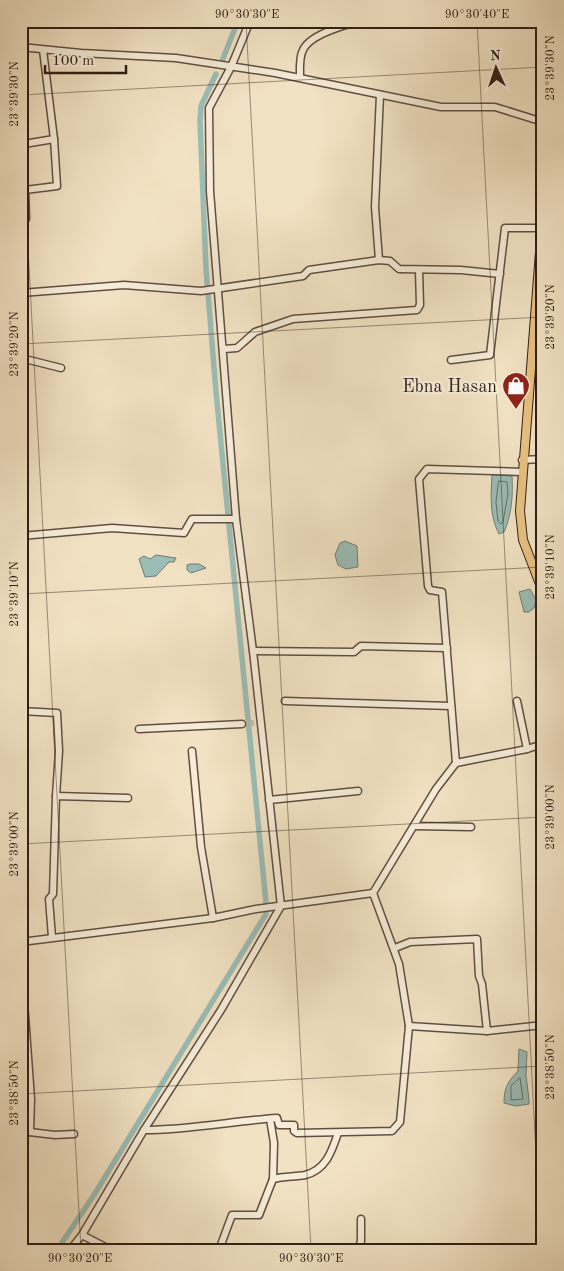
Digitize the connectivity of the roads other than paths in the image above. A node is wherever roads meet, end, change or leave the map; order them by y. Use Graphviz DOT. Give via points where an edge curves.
graph roads {
  1 [pos="250,21"];
  2 [pos="365,21"];
  3 [pos="21,47"];
  4 [pos="43,50"];
  5 [pos="231,67"];
  6 [pos="300,78"];
  7 [pos="380,95"];
  8 [pos="543,122"];
  9 [pos="54,139"];
  10 [pos="21,150"];
  11 [pos="543,213"];
  12 [pos="21,222"];
  13 [pos="541,228"];
  14 [pos="379,260"];
  15 [pos="419,270"];
  16 [pos="500,274"];
  17 [pos="215,290"];
  18 [pos="21,293"];
  19 [pos="224,349"];
  20 [pos="21,358"];
  21 [pos="451,360"];
  22 [pos="61,368"];
  23 [pos="522,460"];
  24 [pos="543,460"];
  25 [pos="522,472"];
  26 [pos="233,519"];
  27 [pos="21,536"];
  28 [pos="543,592"];
  29 [pos="447,648"];
  30 [pos="253,651"];
  31 [pos="285,701"];
  32 [pos="517,701"];
  33 [pos="450,706"];
  34 [pos="21,712"];
  35 [pos="242,724"];
  36 [pos="139,729"];
  37 [pos="543,744"];
  38 [pos="528,749"];
  39 [pos="192,751"];
  40 [pos="456,764"];
  41 [pos="358,791"];
  42 [pos="56,796"];
  43 [pos="128,798"];
  44 [pos="268,800"];
  45 [pos="414,826"];
  46 [pos="472,827"];
  47 [pos="373,893"];
  48 [pos="280,906"];
  49 [pos="213,918"];
  50 [pos="52,937"];
  51 [pos="21,942"];
  52 [pos="395,948"];
  53 [pos="21,960"];
  54 [pos="543,1025"];
  55 [pos="409,1026"];
  56 [pos="487,1031"];
  57 [pos="270,1119"];
  58 [pos="144,1130"];
  59 [pos="21,1131"];
  60 [pos="30,1132"];
  61 [pos="338,1133"];
  62 [pos="74,1134"];
  63 [pos="274,1179"];
  64 [pos="361,1219"];
  65 [pos="82,1235"];
  66 [pos="70,1250"];
  67 [pos="111,1250"];
  68 [pos="220,1250"];
  69 [pos="358,1250"];
  1 -- 5 [label="street"];
  2 -- 6 [label="street" via="345,24 309,42 302,50"];
  3 -- 4 [label="street"];
  4 -- 5 [label="street" via="176,58"];
  4 -- 9 [label="street"];
  5 -- 6 [label="street"];
  5 -- 17 [label="street" via="209,108"];
  6 -- 7 [label="street"];
  7 -- 8 [label="street" via="441,107 495,107"];
  7 -- 14 [label="street" via="375,207"];
  9 -- 10 [label="street" via="24,144"];
  9 -- 12 [label="street" via="57,186 25,190 26,219"];
  11 -- 13 [label="main road"];
  13 -- 16 [label="street" via="505,228"];
  13 -- 23 [label="main road"];
  14 -- 15 [label="street" via="390,261 399,269"];
  14 -- 17 [label="street" via="308,270 303,276"];
  15 -- 16 [label="street"];
  15 -- 19 [label="street" via="420,305 417,310 293,319 255,332 238,348"];
  16 -- 21 [label="street" via="490,356"];
  17 -- 18 [label="street" via="124,285"];
  17 -- 19 [label="street"];
  19 -- 26 [label="street"];
  20 -- 22 [label="street"];
  23 -- 24 [label="street"];
  23 -- 25 [label="main road"];
  25 -- 28 [label="main road" via="520,511 523,540"];
  25 -- 29 [label="street" via="427,469 419,479 428,586 430,590 442,592"];
  26 -- 27 [label="street" via="192,519 184,533 112,528"];
  26 -- 30 [label="street"];
  29 -- 30 [label="street" via="361,646 354,652"];
  29 -- 33 [label="street"];
  30 -- 44 [label="street" via="257,723"];
  31 -- 33 [label="street"];
  32 -- 38 [label="street"];
  33 -- 40 [label="street"];
  34 -- 42 [label="street" via="57,713"];
  35 -- 36 [label="street"];
  37 -- 38 [label="street"];
  38 -- 40 [label="street"];
  39 -- 49 [label="street" via="201,847"];
  40 -- 45 [label="street" via="436,789"];
  41 -- 44 [label="street"];
  42 -- 43 [label="street"];
  42 -- 50 [label="street" via="53,894 49,898"];
  44 -- 48 [label="street"];
  45 -- 46 [label="street"];
  45 -- 47 [label="street"];
  47 -- 48 [label="street"];
  47 -- 52 [label="street"];
  48 -- 49 [label="street"];
  48 -- 58 [label="street" via="221,1010"];
  49 -- 50 [label="street"];
  50 -- 51 [label="street"];
  52 -- 55 [label="street"];
  52 -- 56 [label="street" via="410,942 477,938"];
  53 -- 60 [label="street" via="31,1100"];
  54 -- 56 [label="street"];
  55 -- 56 [label="street"];
  55 -- 61 [label="street" via="400,1122 388,1132"];
  57 -- 58 [label="street" via="173,1130"];
  57 -- 61 [label="street" via="278,1119 279,1125 294,1125 295,1132"];
  57 -- 63 [label="street"];
  58 -- 65 [label="street"];
  59 -- 60 [label="street"];
  60 -- 62 [label="street"];
  61 -- 63 [label="street" via="325,1164 306,1175"];
  63 -- 68 [label="street" via="259,1215 232,1215"];
  64 -- 69 [label="street" via="362,1241"];
  65 -- 66 [label="street"];
  65 -- 67 [label="street"];
}
